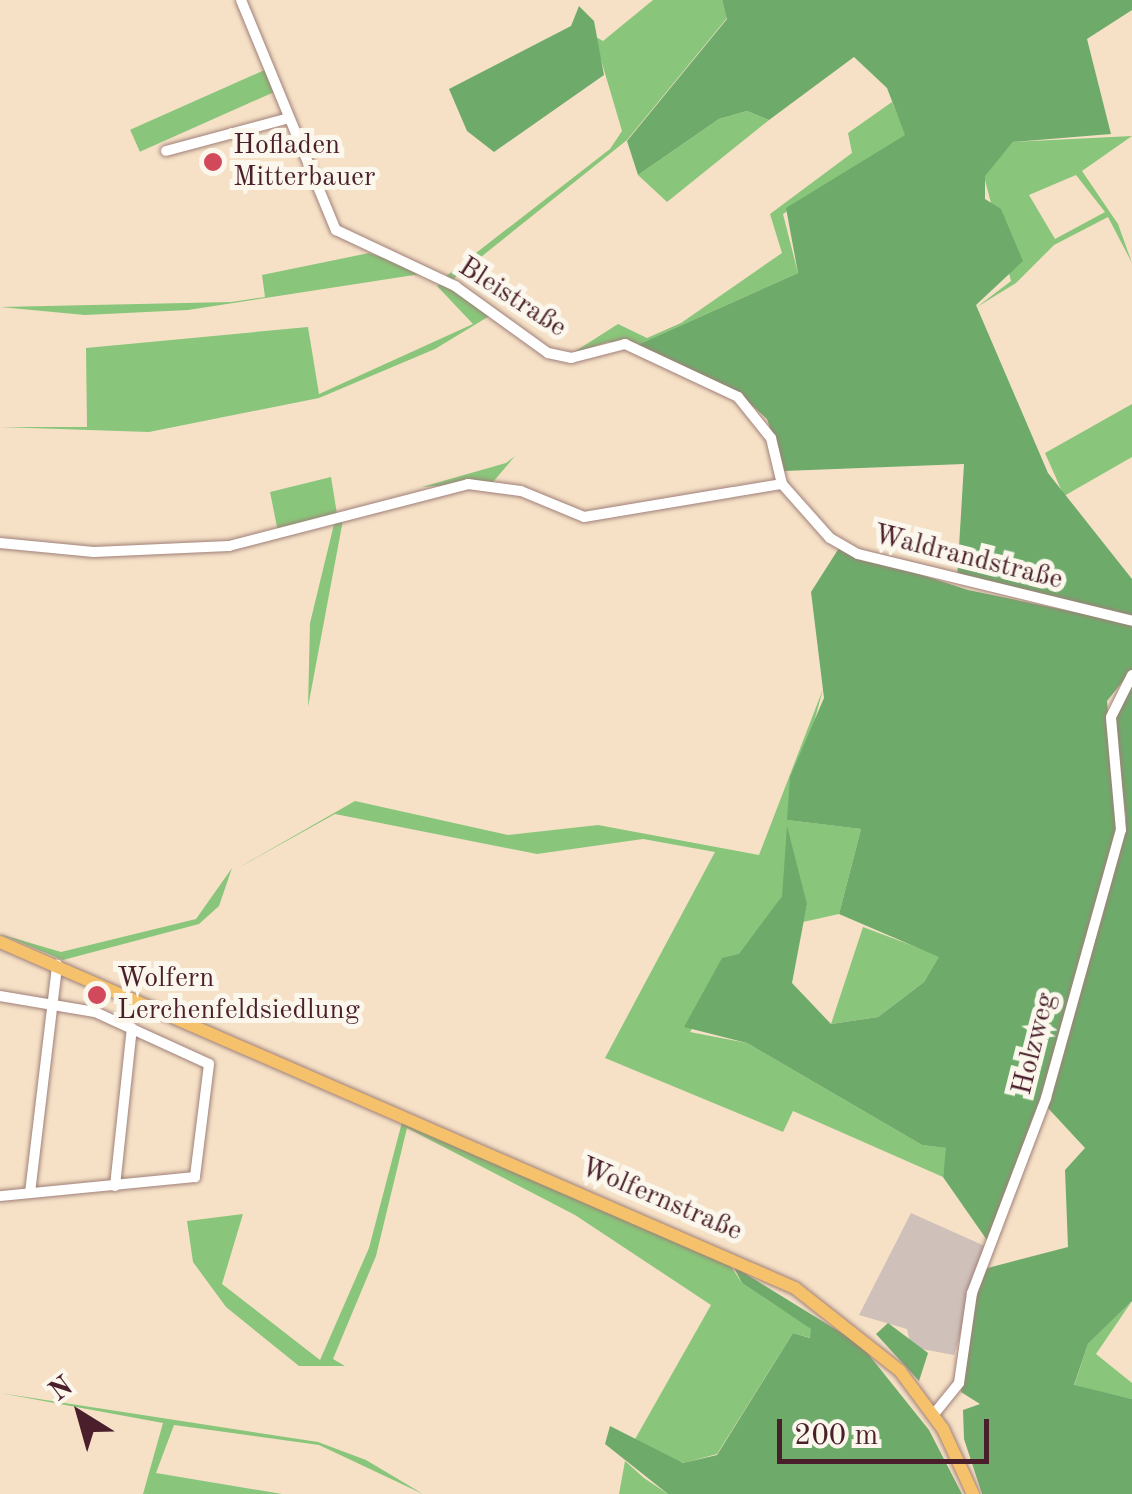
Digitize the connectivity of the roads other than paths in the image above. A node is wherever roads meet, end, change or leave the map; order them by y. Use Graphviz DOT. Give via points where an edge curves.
graph roads {
  1 [pos="240,0"];
  2 [pos="289,118"];
  3 [pos="166,152"];
  4 [pos="782,484"];
  5 [pos="0,543"];
  6 [pos="1132,621"];
  7 [pos="1132,675"];
  8 [pos="0,942"];
  9 [pos="57,965"];
  10 [pos="0,996"];
  11 [pos="53,1000"];
  12 [pos="132,1028"];
  13 [pos="115,1186"];
  14 [pos="30,1193"];
  15 [pos="0,1196"];
  16 [pos="934,1414"];
  17 [pos="972,1494"];
  1 -- 2 [label="street"];
  2 -- 3 [label="street"];
  2 -- 4 [label="street, Bleistraße" via="336,230 455,286 548,352 571,358 625,344 738,397 771,438"];
  4 -- 5 [label="street" via="584,517 521,491 468,484 229,546 94,552"];
  4 -- 6 [label="street, Waldrandstraße" via="830,538 858,554"];
  7 -- 16 [label="street, Holzweg" via="1112,705 1121,830 1046,1098 972,1293 959,1383"];
  8 -- 9 [label="main road, Wolfernstraße"];
  9 -- 11 [label="street"];
  9 -- 16 [label="main road, Wolfernstraße" via="795,1288 867,1338"];
  10 -- 11 [label="street"];
  11 -- 12 [label="street"];
  11 -- 14 [label="street"];
  12 -- 13 [label="street"];
  12 -- 13 [label="street" via="209,1064 195,1177"];
  13 -- 14 [label="street"];
  14 -- 15 [label="street"];
  16 -- 17 [label="main road, Wolfernstraße"];
}
